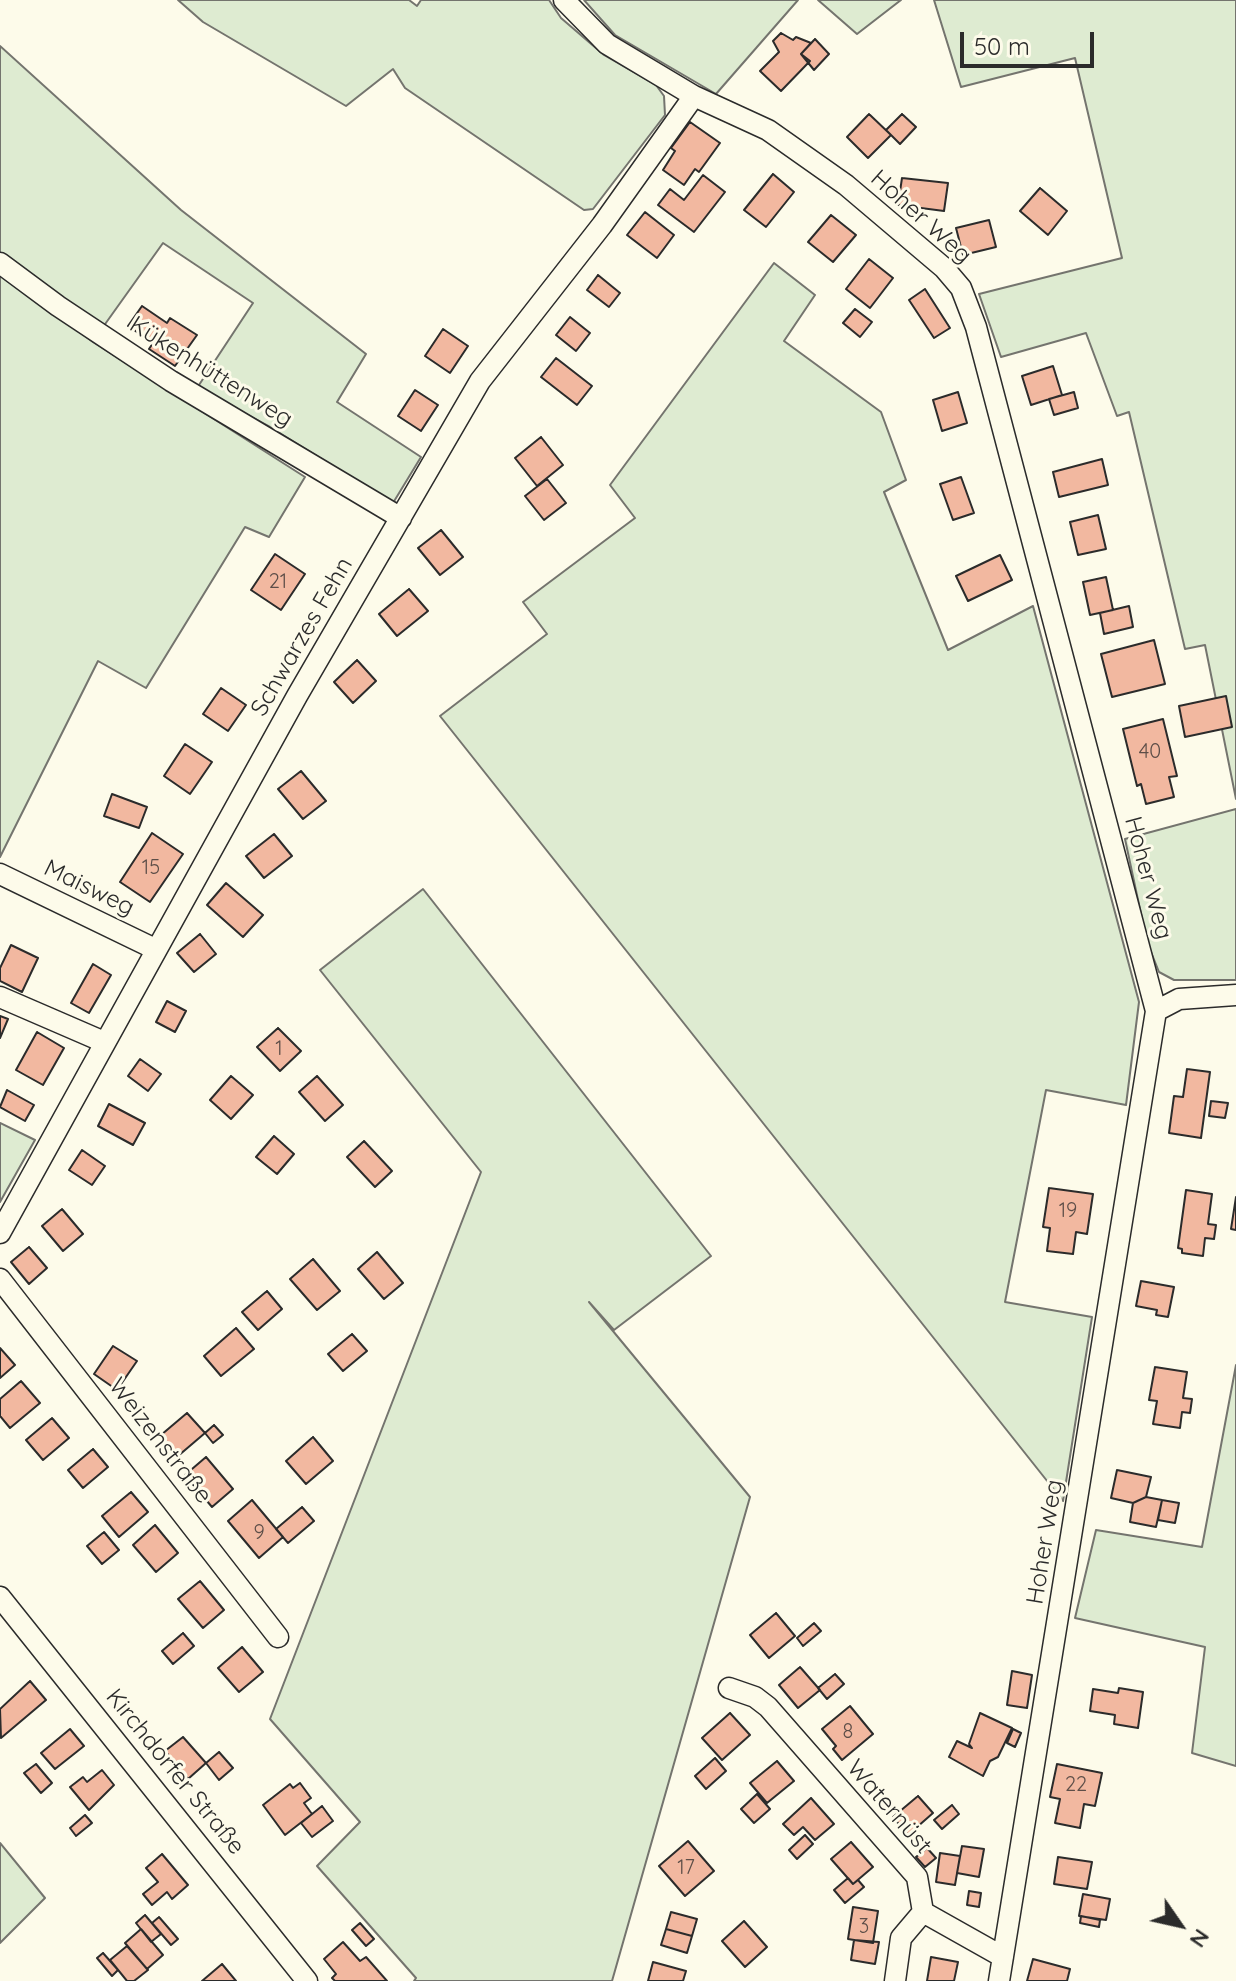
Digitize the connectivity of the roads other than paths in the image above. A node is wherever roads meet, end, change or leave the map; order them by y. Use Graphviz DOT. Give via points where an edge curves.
graph roads {
  1 [pos="564,0"];
  2 [pos="694,96"];
  3 [pos="0,263"];
  4 [pos="401,518"];
  5 [pos="0,874"];
  6 [pos="155,949"];
  7 [pos="1236,995"];
  8 [pos="0,997"];
  9 [pos="1156,1011"];
  10 [pos="104,1042"];
  11 [pos="0,1233"];
  12 [pos="0,1279"];
  13 [pos="0,1597"];
  14 [pos="278,1637"];
  15 [pos="729,1688"];
  16 [pos="923,1912"];
  17 [pos="1003,1957"];
  18 [pos="307,1981"];
  19 [pos="895,1981"];
  20 [pos="999,1981"];
  1 -- 2 [label="street, Hoher Weg" via="607,44"];
  2 -- 4 [label="street, Schwarzes Fehn" via="480,381"];
  2 -- 9 [label="street, Hoher Weg" via="768,130 846,185 961,288 976,327"];
  3 -- 4 [label="street, Kükenhüttenweg" via="171,381"];
  4 -- 6 [label="street, Schwarzes Fehn"];
  5 -- 6 [label="street, Maisweg"];
  6 -- 10 [label="street, Schwarzes Fehn"];
  7 -- 9 [label="street" via="1179,999"];
  8 -- 10 [label="street"];
  9 -- 17 [label="street, Hoher Weg"];
  10 -- 11 [label="street, Schwarzes Fehn"];
  12 -- 14 [label="street, Weizenstraße"];
  13 -- 18 [label="street, Kirchdorfer Straße"];
  15 -- 16 [label="street, Waternüst" via="768,1707 917,1877"];
  16 -- 17 [label="street"];
  16 -- 19 [label="street" via="901,1938"];
  17 -- 20 [label="street, Hoher Weg"];
}
